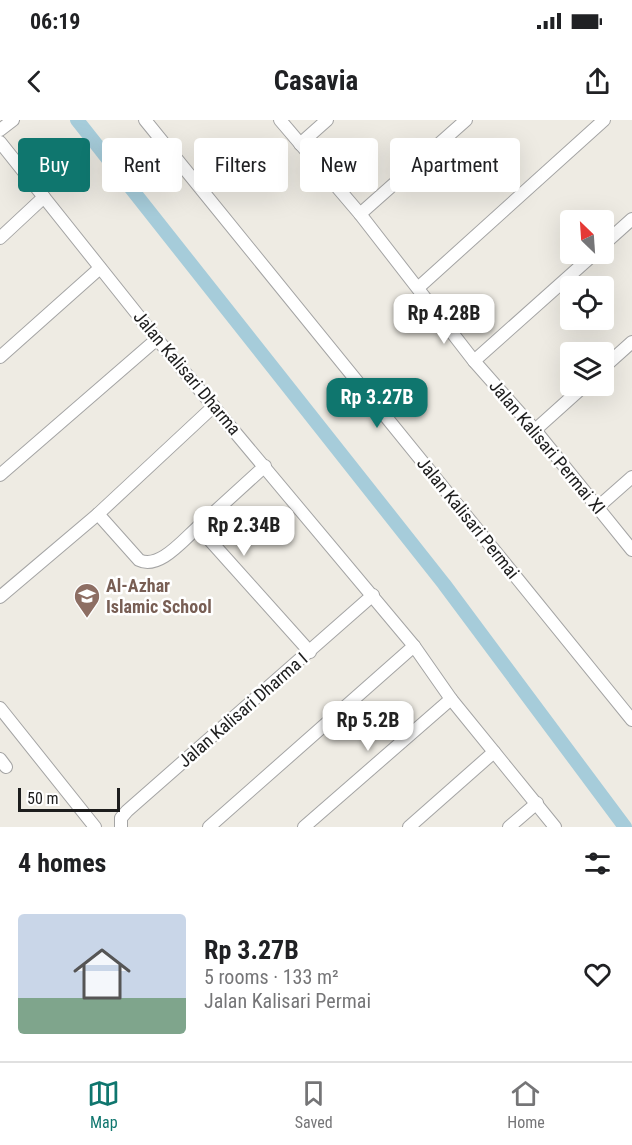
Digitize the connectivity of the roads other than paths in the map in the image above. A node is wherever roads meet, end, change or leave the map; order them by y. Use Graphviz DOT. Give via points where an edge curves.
graph roads {
  1 [pos="145,120"];
  2 [pos="279,120"];
  3 [pos="327,120"];
  4 [pos="466,120"];
  5 [pos="604,120"];
  6 [pos="12,121"];
  7 [pos="0,130"];
  8 [pos="307,138"];
  9 [pos="0,142"];
  10 [pos="300,144"];
  11 [pos="341,192"];
  12 [pos="44,197"];
  13 [pos="360,214"];
  14 [pos="632,219"];
  15 [pos="614,236"];
  16 [pos="0,238"];
  17 [pos="583,264"];
  18 [pos="100,268"];
  19 [pos="419,288"];
  20 [pos="157,339"];
  21 [pos="632,342"];
  22 [pos="0,357"];
  23 [pos="614,358"];
  24 [pos="474,361"];
  25 [pos="573,396"];
  26 [pos="214,406"];
  27 [pos="535,430"];
  28 [pos="265,466"];
  29 [pos="0,475"];
  30 [pos="632,477"];
  31 [pos="598,507"];
  32 [pos="98,514"];
  33 [pos="198,527"];
  34 [pos="632,550"];
  35 [pos="373,595"];
  36 [pos="0,597"];
  37 [pos="414,646"];
  38 [pos="310,652"];
  39 [pos="451,699"];
  40 [pos="0,708"];
  41 [pos="632,720"];
  42 [pos="494,752"];
  43 [pos="537,803"];
  44 [pos="95,827"];
  45 [pos="121,827"];
  46 [pos="209,827"];
  47 [pos="304,827"];
  48 [pos="409,827"];
  49 [pos="509,827"];
  50 [pos="555,827"];
  1 -- 41 [label="street, Jalan Kalisari Permai"];
  2 -- 10 [label="street, Jalan Kalisari Permai XI"];
  3 -- 8 [label="street"];
  4 -- 13 [label="street"];
  5 -- 19 [label="street"];
  6 -- 7 [label="street"];
  9 -- 12 [label="street, Jalan Kalisari Dharma"];
  11 -- 13 [label="street, Jalan Kalisari Permai XI"];
  12 -- 16 [label="street"];
  12 -- 18 [label="street, Jalan Kalisari Dharma"];
  13 -- 19 [label="street, Jalan Kalisari Permai XI"];
  14 -- 15 [label="street"];
  17 -- 24 [label="street"];
  18 -- 20 [label="street, Jalan Kalisari Dharma"];
  18 -- 22 [label="street"];
  19 -- 24 [label="street, Jalan Kalisari Permai XI"];
  20 -- 26 [label="street, Jalan Kalisari Dharma"];
  20 -- 29 [label="street"];
  21 -- 23 [label="street"];
  24 -- 27 [label="street, Jalan Kalisari Permai XI"];
  25 -- 27 [label="street"];
  26 -- 28 [label="street, Jalan Kalisari Dharma"];
  26 -- 32 [label="street"];
  27 -- 31 [label="street, Jalan Kalisari Permai XI"];
  28 -- 33 [label="street"];
  28 -- 35 [label="street, Jalan Kalisari Dharma"];
  30 -- 31 [label="street"];
  31 -- 34 [label="street, Jalan Kalisari Permai XI"];
  32 -- 33 [label="street" via="139,560 150,564"];
  32 -- 36 [label="street"];
  33 -- 38 [label="street"];
  35 -- 37 [label="street, Jalan Kalisari Dharma"];
  35 -- 38 [label="street, Jalan Kalisari Dharma I"];
  37 -- 39 [label="street, Jalan Kalisari Dharma"];
  37 -- 46 [label="street"];
  38 -- 45 [label="street, Jalan Kalisari Dharma I" via="127,811 121,818"];
  39 -- 42 [label="street, Jalan Kalisari Dharma"];
  39 -- 47 [label="street"];
  40 -- 44 [label="street"];
  42 -- 43 [label="street, Jalan Kalisari Dharma"];
  42 -- 48 [label="street"];
  43 -- 49 [label="street"];
  43 -- 50 [label="street, Jalan Kalisari Dharma"];
}
